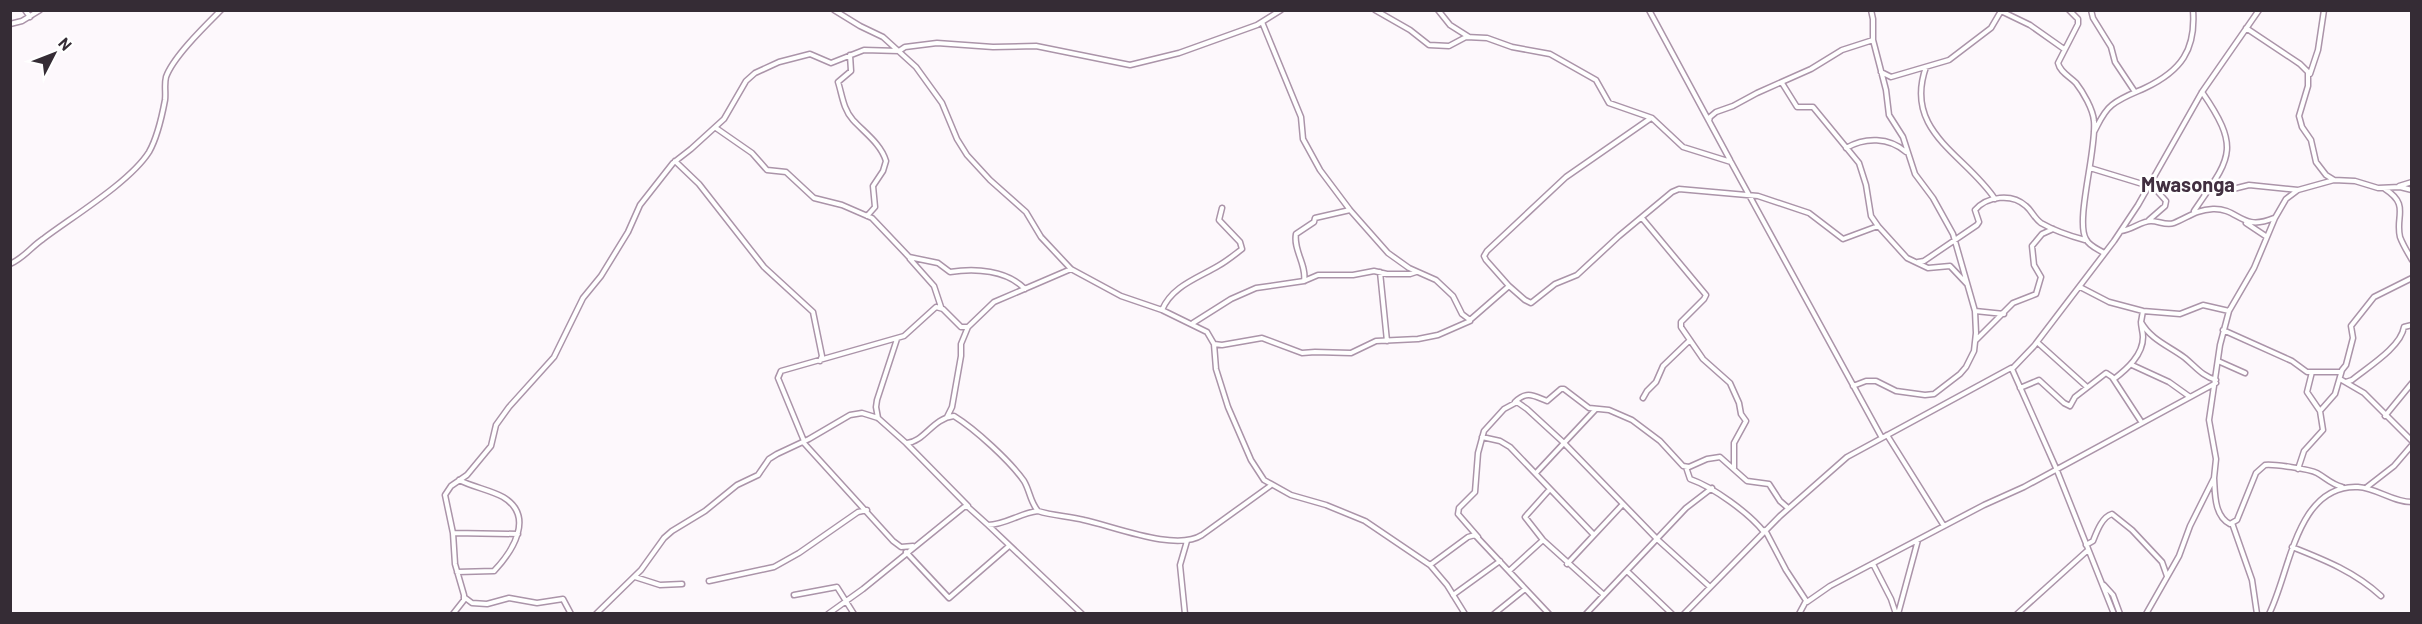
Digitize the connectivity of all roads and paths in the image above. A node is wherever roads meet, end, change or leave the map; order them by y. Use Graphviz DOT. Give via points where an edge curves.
graph roads {
  1 [pos="25,10"];
  2 [pos="40,10"];
  3 [pos="220,10"];
  4 [pos="834,10"];
  5 [pos="1281,10"];
  6 [pos="1375,10"];
  7 [pos="1438,10"];
  8 [pos="1649,10"];
  9 [pos="1871,10"];
  10 [pos="2069,10"];
  11 [pos="2091,10"];
  12 [pos="2193,10"];
  13 [pos="2259,10"];
  14 [pos="2324,10"];
  15 [pos="2001,11"];
  16 [pos="30,17"];
  17 [pos="1262,22"];
  18 [pos="10,24"];
  19 [pos="2246,28"];
  20 [pos="1469,37"];
  21 [pos="1872,40"];
  22 [pos="2064,49"];
  23 [pos="899,51"];
  24 [pos="850,55"];
  25 [pos="1926,67"];
  26 [pos="1880,72"];
  27 [pos="2309,75"];
  28 [pos="1782,82"];
  29 [pos="2135,92"];
  30 [pos="2202,92"];
  31 [pos="1652,118"];
  32 [pos="1709,121"];
  33 [pos="716,128"];
  34 [pos="2093,133"];
  35 [pos="1846,148"];
  36 [pos="1907,152"];
  37 [pos="675,160"];
  38 [pos="1731,162"];
  39 [pos="2090,168"];
  40 [pos="2334,180"];
  41 [pos="2412,182"];
  42 [pos="2150,185"];
  43 [pos="2211,186"];
  44 [pos="2395,187"];
  45 [pos="2385,189"];
  46 [pos="2298,190"];
  47 [pos="2412,190"];
  48 [pos="1750,195"];
  49 [pos="1995,199"];
  50 [pos="1222,208"];
  51 [pos="1350,210"];
  52 [pos="2194,212"];
  53 [pos="867,216"];
  54 [pos="1642,218"];
  55 [pos="2274,218"];
  56 [pos="2243,220"];
  57 [pos="2149,221"];
  58 [pos="1878,226"];
  59 [pos="2052,229"];
  60 [pos="2120,232"];
  61 [pos="2267,237"];
  62 [pos="1955,240"];
  63 [pos="2086,240"];
  64 [pos="2104,253"];
  65 [pos="909,257"];
  66 [pos="2412,260"];
  67 [pos="1917,262"];
  68 [pos="10,264"];
  69 [pos="1071,269"];
  70 [pos="1416,271"];
  71 [pos="1380,272"];
  72 [pos="2412,278"];
  73 [pos="1304,281"];
  74 [pos="1967,284"];
  75 [pos="1509,286"];
  76 [pos="2080,287"];
  77 [pos="1025,289"];
  78 [pos="942,308"];
  79 [pos="1162,310"];
  80 [pos="1975,311"];
  81 [pos="2143,311"];
  82 [pos="2229,311"];
  83 [pos="2004,314"];
  84 [pos="1470,320"];
  85 [pos="2141,322"];
  86 [pos="1192,324"];
  87 [pos="2412,325"];
  88 [pos="968,327"];
  89 [pos="2223,330"];
  90 [pos="897,338"];
  91 [pos="1690,340"];
  92 [pos="1387,341"];
  93 [pos="1975,341"];
  94 [pos="2037,342"];
  95 [pos="1214,344"];
  96 [pos="2217,361"];
  97 [pos="820,362"];
  98 [pos="2132,364"];
  99 [pos="2013,368"];
  100 [pos="2312,372"];
  101 [pos="2341,372"];
  102 [pos="2245,373"];
  103 [pos="2114,379"];
  104 [pos="2343,381"];
  105 [pos="2216,382"];
  106 [pos="2412,383"];
  107 [pos="1853,386"];
  108 [pos="2087,387"];
  109 [pos="2020,388"];
  110 [pos="2190,397"];
  111 [pos="1643,398"];
  112 [pos="1515,402"];
  113 [pos="876,407"];
  114 [pos="952,407"];
  115 [pos="1595,411"];
  116 [pos="2320,411"];
  117 [pos="867,414"];
  118 [pos="954,416"];
  119 [pos="2385,416"];
  120 [pos="947,417"];
  121 [pos="878,418"];
  122 [pos="2142,423"];
  123 [pos="1887,435"];
  124 [pos="1482,437"];
  125 [pos="1882,438"];
  126 [pos="803,441"];
  127 [pos="906,443"];
  128 [pos="1564,444"];
  129 [pos="2411,444"];
  130 [pos="1686,467"];
  131 [pos="2056,468"];
  132 [pos="1734,469"];
  133 [pos="2298,469"];
  134 [pos="1536,472"];
  135 [pos="2214,478"];
  136 [pos="459,480"];
  137 [pos="1271,485"];
  138 [pos="2349,487"];
  139 [pos="1712,488"];
  140 [pos="2366,488"];
  141 [pos="1550,489"];
  142 [pos="2412,502"];
  143 [pos="861,504"];
  144 [pos="1623,504"];
  145 [pos="968,507"];
  146 [pos="1788,508"];
  147 [pos="867,510"];
  148 [pos="861,511"];
  149 [pos="1038,511"];
  150 [pos="2232,523"];
  151 [pos="988,525"];
  152 [pos="1944,526"];
  153 [pos="1765,531"];
  154 [pos="453,533"];
  155 [pos="519,534"];
  156 [pos="1594,535"];
  157 [pos="1478,537"];
  158 [pos="1657,539"];
  159 [pos="1543,540"];
  160 [pos="1918,540"];
  161 [pos="1187,541"];
  162 [pos="2085,545"];
  163 [pos="913,546"];
  164 [pos="1009,546"];
  165 [pos="2292,547"];
  166 [pos="901,548"];
  167 [pos="2088,550"];
  168 [pos="905,553"];
  169 [pos="1500,561"];
  170 [pos="1567,564"];
  171 [pos="1873,564"];
  172 [pos="1430,566"];
  173 [pos="1509,571"];
  174 [pos="1627,571"];
  175 [pos="457,572"];
  176 [pos="635,576"];
  177 [pos="2167,577"];
  178 [pos="709,581"];
  179 [pos="2101,583"];
  180 [pos="682,584"];
  181 [pos="1710,587"];
  182 [pos="1526,589"];
  183 [pos="1454,595"];
  184 [pos="1604,595"];
  185 [pos="794,596"];
  186 [pos="2381,596"];
  187 [pos="464,597"];
  188 [pos="847,600"];
  189 [pos="1806,602"];
  190 [pos="453,614"];
  191 [pos="571,614"];
  192 [pos="596,614"];
  193 [pos="828,614"];
  194 [pos="854,614"];
  195 [pos="1082,614"];
  196 [pos="1185,614"];
  197 [pos="1465,614"];
  198 [pos="1494,614"];
  199 [pos="1550,614"];
  200 [pos="1587,614"];
  201 [pos="1672,614"];
  202 [pos="1684,614"];
  203 [pos="1799,614"];
  204 [pos="1897,614"];
  205 [pos="2017,614"];
  206 [pos="2112,614"];
  207 [pos="2120,614"];
  208 [pos="2146,614"];
  209 [pos="2257,614"];
  210 [pos="2269,614"];
  1 -- 16 [label="street"];
  2 -- 16 [label="street"];
  3 -- 68 [label="street" via="190,41 168,72 157,132 146,156 117,183"];
  4 -- 23 [label="street" via="884,37"];
  5 -- 17 [label="street"];
  6 -- 20 [label="street" via="1429,45 1449,46"];
  7 -- 20 [label="street" via="1450,25"];
  8 -- 32 [label="street"];
  9 -- 21 [label="street"];
  10 -- 22 [label="street" via="2078,21"];
  11 -- 29 [label="street" via="2115,62"];
  12 -- 29 [label="street" via="2193,38 2188,52 2174,69"];
  13 -- 19 [label="street"];
  14 -- 27 [label="street" via="2318,50"];
  15 -- 22 [label="street"];
  15 -- 25 [label="street" via="1991,28 1969,47 1947,62"];
  16 -- 18 [label="street"];
  17 -- 23 [label="street" via="1179,53 1130,65 1036,46 936,44"];
  17 -- 51 [label="street" via="1301,117 1306,146"];
  19 -- 27 [label="street" via="2300,64"];
  19 -- 30 [label="street"];
  20 -- 31 [label="street" via="1550,54 1596,80 1609,103"];
  21 -- 26 [label="street"];
  21 -- 28 [label="street" via="1842,50"];
  22 -- 34 [label="street" via="2059,68 2083,94 2093,116"];
  23 -- 24 [label="street" via="864,50"];
  23 -- 69 [label="street" via="938,97 967,155 1026,212 1041,237"];
  24 -- 33 [label="street" via="831,63 810,54 755,73"];
  24 -- 53 [label="street" via="851,71 838,82 842,101 886,161 873,186 875,207"];
  25 -- 26 [label="street" via="1891,77"];
  25 -- 49 [label="street" via="1920,100 1929,123"];
  26 -- 36 [label="street" via="1889,115"];
  27 -- 40 [label="street" via="2300,121 2319,167"];
  28 -- 32 [label="street" via="1716,112"];
  28 -- 35 [label="street" via="1797,107 1813,107"];
  29 -- 34 [label="street" via="2108,109"];
  30 -- 42 [label="street"];
  30 -- 43 [label="street" via="2222,123 2228,144 2226,162"];
  31 -- 38 [label="street" via="1683,147"];
  31 -- 75 [label="street" via="1566,177 1487,251 1485,258"];
  32 -- 38 [label="street"];
  33 -- 37 [label="street"];
  33 -- 53 [label="street" via="753,153 767,170 786,172 814,198"];
  34 -- 39 [label="street"];
  35 -- 36 [label="street" via="1880,140"];
  35 -- 58 [label="street" via="1861,167 1871,216"];
  36 -- 62 [label="street" via="1915,174"];
  37 -- 97 [label="street" via="699,184 764,267 813,312"];
  37 -- 136 [label="street" via="640,205 628,232 583,298 554,357 509,407 496,425 491,446"];
  38 -- 48 [label="street"];
  39 -- 42 [label="street"];
  39 -- 63 [label="street" via="2081,223"];
  40 -- 45 [label="street"];
  40 -- 46 [label="street"];
  41 -- 44 [label="street"];
  42 -- 57 [label="street" via="2166,201"];
  42 -- 60 [label="street"];
  43 -- 46 [label="street" via="2221,190 2250,185"];
  43 -- 52 [label="street"];
  44 -- 45 [label="street"];
  44 -- 47 [label="street"];
  45 -- 66 [label="street" via="2400,205 2400,237"];
  46 -- 55 [label="street" via="2286,199"];
  48 -- 54 [label="street" via="1679,189"];
  48 -- 58 [label="street" via="1809,213 1843,239"];
  48 -- 107 [label="street"];
  49 -- 59 [label="street" via="2014,198"];
  49 -- 62 [label="street" via="1977,207 1978,224"];
  50 -- 79 [label="street" via="1219,220 1242,249 1176,291"];
  51 -- 70 [label="street" via="1395,259"];
  51 -- 73 [label="street" via="1315,218 1296,234"];
  52 -- 56 [label="street" via="2220,209"];
  52 -- 57 [label="street" via="2171,224"];
  53 -- 65 [label="street"];
  54 -- 75 [label="street" via="1577,275 1555,284 1531,303"];
  54 -- 91 [label="street" via="1706,295 1681,322"];
  55 -- 56 [label="street" via="2260,223"];
  55 -- 61 [label="street"];
  56 -- 61 [label="street"];
  57 -- 60 [label="street"];
  58 -- 67 [label="street" via="1904,256"];
  59 -- 63 [label="street"];
  59 -- 83 [label="street" via="2032,246 2034,265 2041,277 2038,291 2013,303"];
  60 -- 64 [label="street"];
  61 -- 82 [label="street"];
  62 -- 67 [label="street"];
  62 -- 74 [label="street"];
  63 -- 64 [label="street"];
  64 -- 76 [label="street"];
  65 -- 77 [label="street" via="938,264 950,272 1001,274"];
  65 -- 78 [label="street" via="934,286"];
  67 -- 74 [label="street" via="1930,269 1950,266"];
  69 -- 77 [label="street"];
  69 -- 79 [label="street" via="1121,296"];
  70 -- 71 [label="street"];
  70 -- 84 [label="street" via="1442,285"];
  71 -- 73 [label="street" via="1318,275"];
  71 -- 92 [label="street"];
  72 -- 101 [label="street" via="2367,303 2350,328 2353,338"];
  73 -- 86 [label="street" via="1246,291"];
  74 -- 80 [label="street"];
  75 -- 84 [label="street"];
  76 -- 81 [label="street" via="2109,302"];
  76 -- 94 [label="street"];
  77 -- 88 [label="street" via="989,305"];
  78 -- 88 [label="street" via="961,327"];
  78 -- 90 [label="street" via="933,308 912,330"];
  79 -- 86 [label="street"];
  80 -- 83 [label="street"];
  80 -- 93 [label="street"];
  81 -- 82 [label="street" via="2180,314 2203,305"];
  81 -- 85 [label="street"];
  82 -- 89 [label="street"];
  83 -- 93 [label="street"];
  84 -- 92 [label="street" via="1437,335"];
  85 -- 98 [label="street" via="2143,338"];
  85 -- 105 [label="street" via="2162,345"];
  86 -- 95 [label="street" via="1207,332"];
  87 -- 104 [label="street" via="2405,326 2394,345 2370,366 2352,380"];
  88 -- 114 [label="street" via="961,344"];
  89 -- 96 [label="street"];
  89 -- 100 [label="street"];
  90 -- 97 [label="street"];
  90 -- 113 [label="street"];
  91 -- 111 [label="street" via="1663,366"];
  91 -- 132 [label="street" via="1703,359 1730,383 1746,421 1734,443"];
  92 -- 95 [label="street" via="1376,341 1351,353 1302,354 1262,338"];
  93 -- 107 [label="street" via="1966,367 1931,396 1896,391 1876,381"];
  94 -- 99 [label="street"];
  94 -- 108 [label="street"];
  95 -- 137 [label="street" via="1216,369 1228,407 1251,460"];
  96 -- 102 [label="street"];
  96 -- 105 [label="street"];
  97 -- 126 [label="street" via="786,369 777,375"];
  98 -- 103 [label="street"];
  98 -- 110 [label="street"];
  99 -- 109 [label="street"];
  99 -- 123 [label="street"];
  100 -- 101 [label="street"];
  100 -- 116 [label="street" via="2307,392"];
  101 -- 104 [label="street"];
  103 -- 108 [label="street" via="2103,374"];
  103 -- 122 [label="street"];
  104 -- 116 [label="street"];
  104 -- 119 [label="street" via="2364,393"];
  105 -- 110 [label="street"];
  105 -- 135 [label="street" via="2209,420 2216,459"];
  106 -- 119 [label="street"];
  107 -- 125 [label="street"];
  108 -- 109 [label="street" via="2068,406 2039,380"];
  109 -- 131 [label="street"];
  110 -- 122 [label="street"];
  112 -- 115 [label="street" via="1529,394 1547,401 1562,388"];
  112 -- 124 [label="street" via="1490,423"];
  112 -- 128 [label="street"];
  113 -- 117 [label="street"];
  113 -- 121 [label="street"];
  114 -- 118 [label="street"];
  114 -- 120 [label="street"];
  115 -- 128 [label="street"];
  115 -- 130 [label="street" via="1609,410 1632,420"];
  116 -- 133 [label="street" via="2322,432 2304,451"];
  117 -- 121 [label="street"];
  117 -- 126 [label="street" via="850,415"];
  118 -- 120 [label="street"];
  118 -- 149 [label="street" via="1015,470"];
  119 -- 129 [label="street"];
  120 -- 127 [label="street"];
  121 -- 127 [label="street"];
  122 -- 131 [label="street"];
  123 -- 125 [label="street"];
  123 -- 152 [label="street"];
  124 -- 134 [label="street" via="1505,444"];
  124 -- 157 [label="street" via="1475,492 1458,514"];
  125 -- 146 [label="street" via="1847,457"];
  126 -- 143 [label="street"];
  126 -- 176 [label="street" via="769,459 758,475 737,485 672,531"];
  127 -- 145 [label="street"];
  128 -- 134 [label="street"];
  128 -- 144 [label="street"];
  129 -- 140 [label="street" via="2394,466"];
  130 -- 132 [label="street" via="1716,457"];
  130 -- 139 [label="street" via="1691,480"];
  131 -- 152 [label="street"];
  131 -- 162 [label="street"];
  132 -- 146 [label="street" via="1747,481 1769,484"];
  133 -- 138 [label="street" via="2317,473 2334,485"];
  133 -- 150 [label="street" via="2271,464 2259,468 2239,516"];
  134 -- 141 [label="street"];
  135 -- 150 [label="street" via="2220,515"];
  135 -- 177 [label="street"];
  136 -- 154 [label="street" via="445,495"];
  136 -- 155 [label="street" via="502,496 520,520"];
  137 -- 161 [label="street" via="1195,540"];
  137 -- 172 [label="street" via="1357,516"];
  138 -- 140 [label="street"];
  138 -- 165 [label="street" via="2331,492 2319,502 2302,524"];
  139 -- 153 [label="street"];
  139 -- 158 [label="street" via="1686,508"];
  140 -- 142 [label="street"];
  141 -- 156 [label="street"];
  141 -- 159 [label="street" via="1525,516"];
  143 -- 147 [label="street"];
  143 -- 148 [label="street"];
  144 -- 156 [label="street"];
  144 -- 158 [label="street"];
  145 -- 151 [label="street"];
  145 -- 163 [label="street" via="957,511"];
  146 -- 153 [label="street"];
  147 -- 148 [label="street"];
  147 -- 166 [label="street"];
  148 -- 178 [label="street" via="774,567"];
  149 -- 151 [label="street"];
  149 -- 161 [label="street"];
  150 -- 209 [label="street" via="2252,580"];
  151 -- 164 [label="street"];
  152 -- 160 [label="street"];
  153 -- 181 [label="street"];
  153 -- 189 [label="street"];
  154 -- 155 [label="street"];
  154 -- 175 [label="street"];
  155 -- 175 [label="street" via="494,572"];
  156 -- 170 [label="street"];
  157 -- 169 [label="street"];
  157 -- 172 [label="street" via="1470,536"];
  158 -- 174 [label="street"];
  158 -- 181 [label="street"];
  159 -- 170 [label="street"];
  159 -- 173 [label="street"];
  160 -- 171 [label="street"];
  160 -- 204 [label="street"];
  161 -- 196 [label="street" via="1180,565"];
  162 -- 167 [label="street"];
  162 -- 177 [label="street" via="2093,541 2099,526 2112,514 2163,563"];
  163 -- 166 [label="street"];
  163 -- 168 [label="street"];
  164 -- 168 [label="street" via="949,598"];
  164 -- 195 [label="street"];
  165 -- 186 [label="street" via="2338,566"];
  165 -- 210 [label="street"];
  166 -- 168 [label="street"];
  167 -- 179 [label="street"];
  167 -- 205 [label="street"];
  168 -- 188 [label="street"];
  169 -- 173 [label="street"];
  169 -- 183 [label="street"];
  170 -- 184 [label="street"];
  171 -- 189 [label="street"];
  171 -- 204 [label="street"];
  172 -- 183 [label="street"];
  173 -- 182 [label="street"];
  174 -- 184 [label="street"];
  174 -- 201 [label="street"];
  175 -- 187 [label="street"];
  176 -- 180 [label="street" via="660,585"];
  176 -- 192 [label="street"];
  177 -- 208 [label="street"];
  179 -- 206 [label="street"];
  179 -- 207 [label="street" via="2111,592"];
  181 -- 202 [label="street"];
  182 -- 198 [label="street"];
  182 -- 199 [label="street"];
  183 -- 197 [label="street"];
  184 -- 200 [label="street"];
  185 -- 188 [label="street" via="837,587"];
  187 -- 190 [label="street"];
  187 -- 191 [label="street" via="472,603 487,604 509,598 537,603 562,599"];
  188 -- 193 [label="street"];
  188 -- 194 [label="street"];
  189 -- 203 [label="street"];
}
